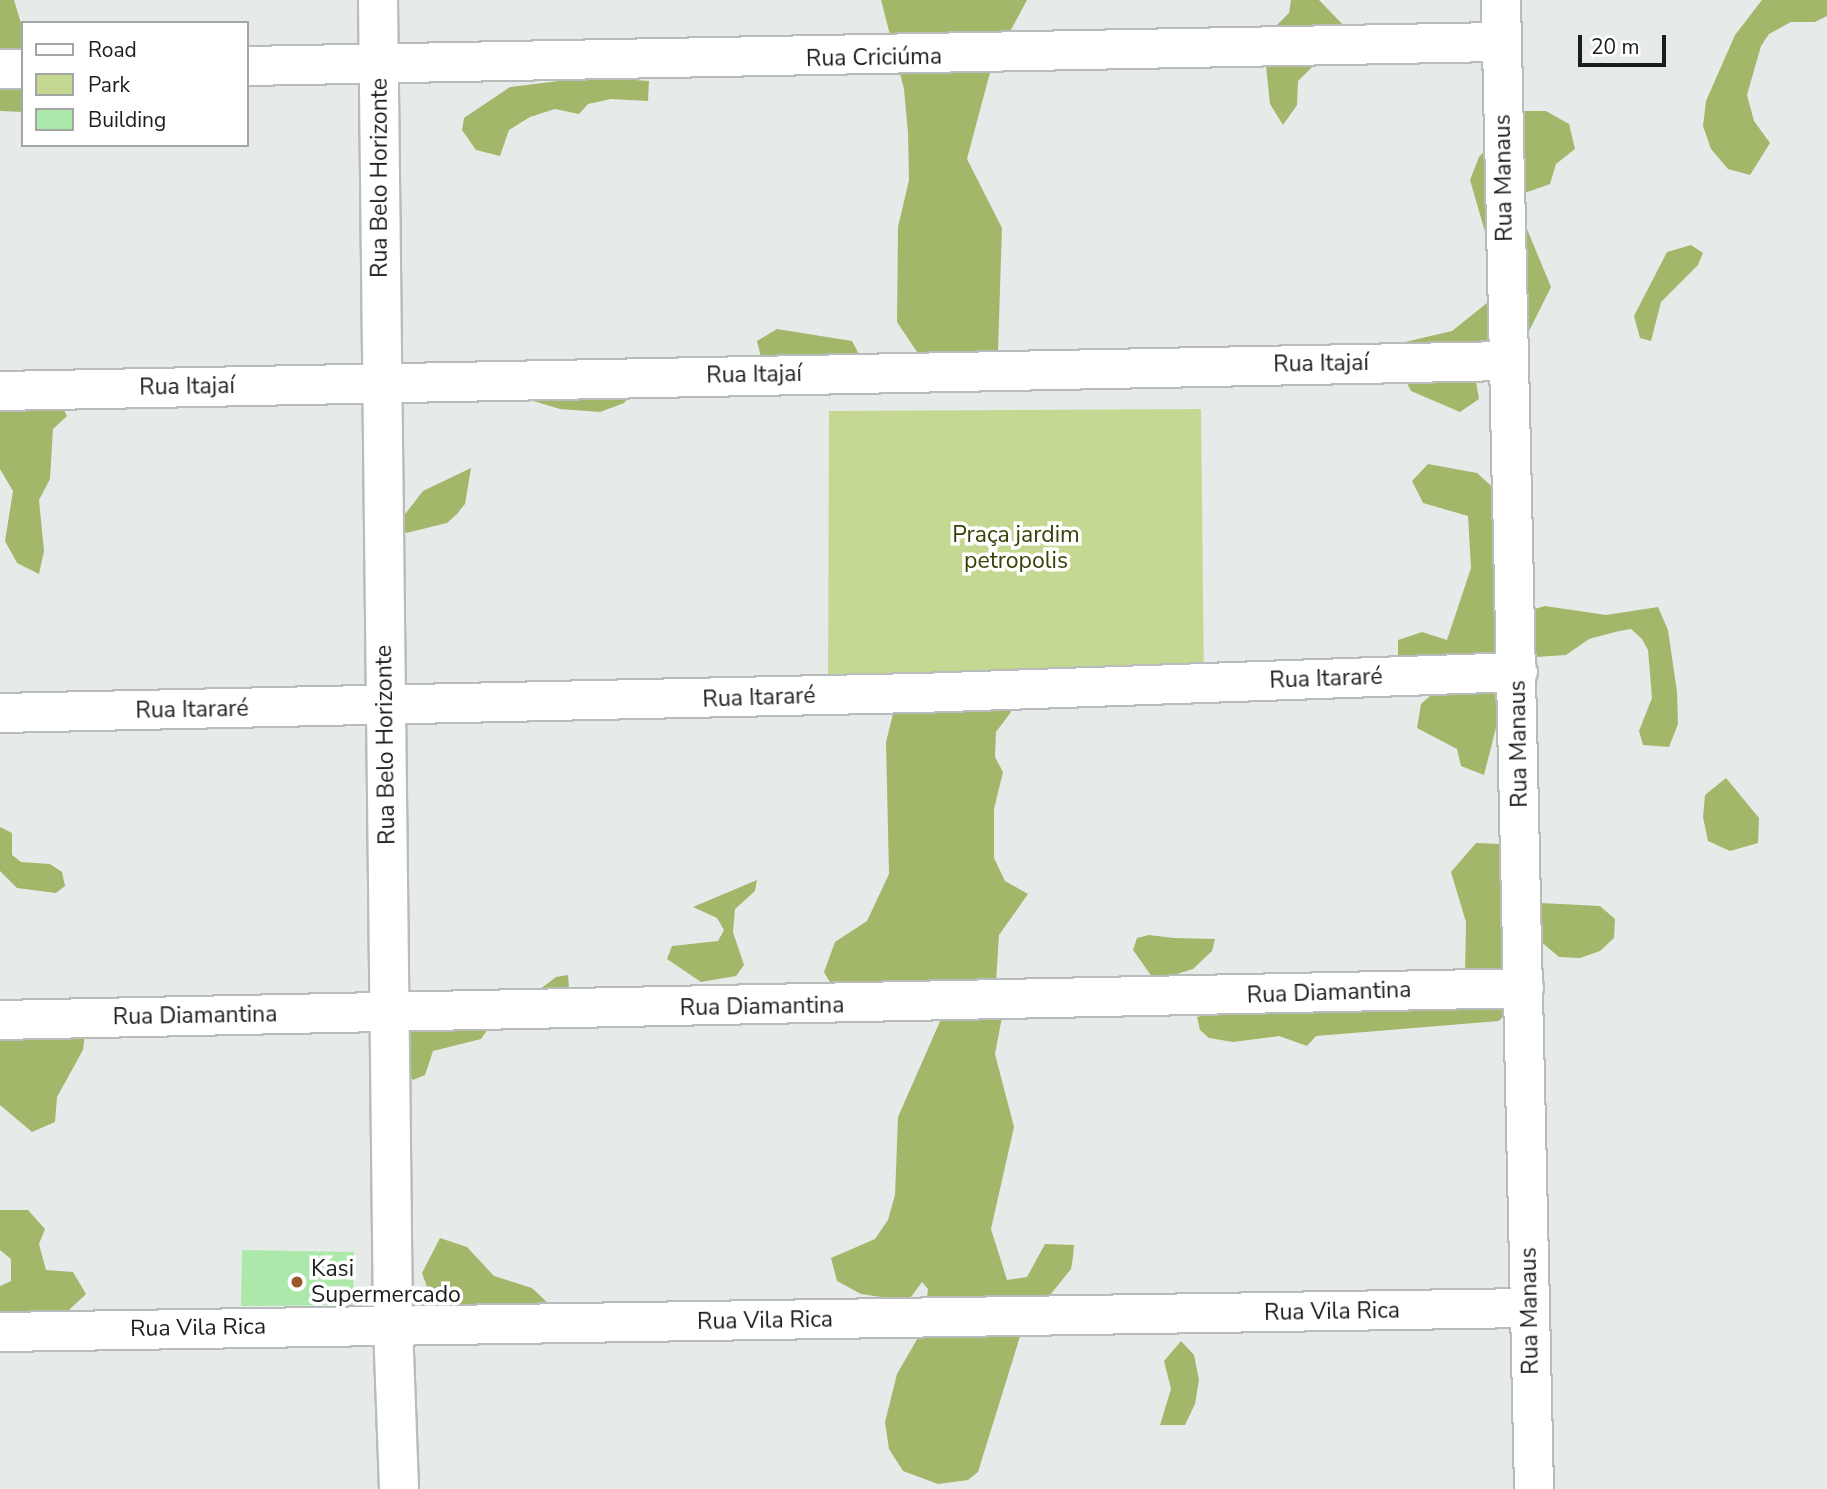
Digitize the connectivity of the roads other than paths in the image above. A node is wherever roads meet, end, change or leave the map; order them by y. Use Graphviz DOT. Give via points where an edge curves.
graph roads {
  1 [pos="377,0"];
  2 [pos="1501,0"];
  3 [pos="1501,42"];
  4 [pos="379,64"];
  5 [pos="248,66"];
  6 [pos="0,69"];
  7 [pos="21,69"];
  8 [pos="1508,361"];
  9 [pos="381,383"];
  10 [pos="0,391"];
  11 [pos="1518,672"];
  12 [pos="386,708"];
  13 [pos="0,713"];
  14 [pos="1524,988"];
  15 [pos="389,1013"];
  16 [pos="0,1020"];
  17 [pos="1531,1308"];
  18 [pos="393,1325"];
  19 [pos="0,1332"];
  20 [pos="400,1489"];
  21 [pos="1534,1489"];
  1 -- 4 [label="street, Rua Belo Horizonte"];
  2 -- 3 [label="street, Rua Manaus"];
  3 -- 4 [label="street, Rua Criciúma"];
  3 -- 8 [label="street, Rua Manaus"];
  4 -- 5 [label="street, Rua Criciúma"];
  4 -- 9 [label="street, Rua Belo Horizonte"];
  6 -- 7 [label="street"];
  8 -- 9 [label="street, Rua Itajaí"];
  8 -- 11 [label="street, Rua Manaus"];
  9 -- 10 [label="street, Rua Itajaí"];
  9 -- 12 [label="street, Rua Belo Horizonte"];
  11 -- 12 [label="street, Rua Itararé"];
  11 -- 14 [label="street, Rua Manaus"];
  12 -- 13 [label="street, Rua Itararé"];
  12 -- 15 [label="street, Rua Belo Horizonte"];
  14 -- 15 [label="street, Rua Diamantina"];
  14 -- 17 [label="street, Rua Manaus"];
  15 -- 16 [label="street, Rua Diamantina"];
  15 -- 18 [label="street, Rua Belo Horizonte"];
  17 -- 18 [label="street, Rua Vila Rica"];
  17 -- 21 [label="street, Rua Manaus"];
  18 -- 19 [label="street, Rua Vila Rica"];
  18 -- 20 [label="street, Rua Belo Horizonte"];
}
